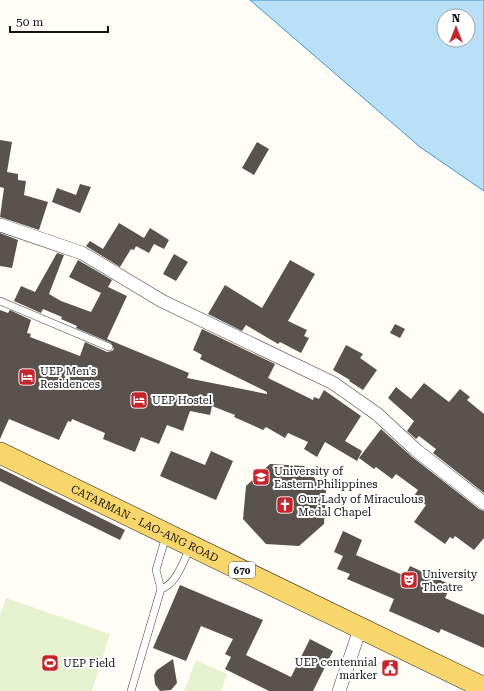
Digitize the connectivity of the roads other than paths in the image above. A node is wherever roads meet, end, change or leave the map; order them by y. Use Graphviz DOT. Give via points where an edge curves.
graph roads {
  1 [pos="0,225"];
  2 [pos="0,301"];
  3 [pos="108,347"];
  4 [pos="0,453"];
  5 [pos="484,503"];
  6 [pos="166,534"];
  7 [pos="191,545"];
  8 [pos="161,589"];
  9 [pos="360,630"];
  10 [pos="484,688"];
  11 [pos="131,691"];
  12 [pos="339,691"];
  1 -- 5 [label="street" via="82,253 162,301 333,383 376,414 416,450"];
  2 -- 3 [label="lane"];
  4 -- 6 [label="main road, CATARMAN - LAO-ANG ROAD / 670"];
  6 -- 7 [label="main road, CATARMAN - LAO-ANG ROAD / 670"];
  6 -- 8 [label="lane" via="156,570"];
  7 -- 8 [label="lane" via="175,577 168,587"];
  7 -- 9 [label="main road, CATARMAN - LAO-ANG ROAD / 670"];
  8 -- 11 [label="lane"];
  9 -- 10 [label="main road, CATARMAN - LAO-ANG ROAD / 670"];
  9 -- 12 [label="street"];
}
